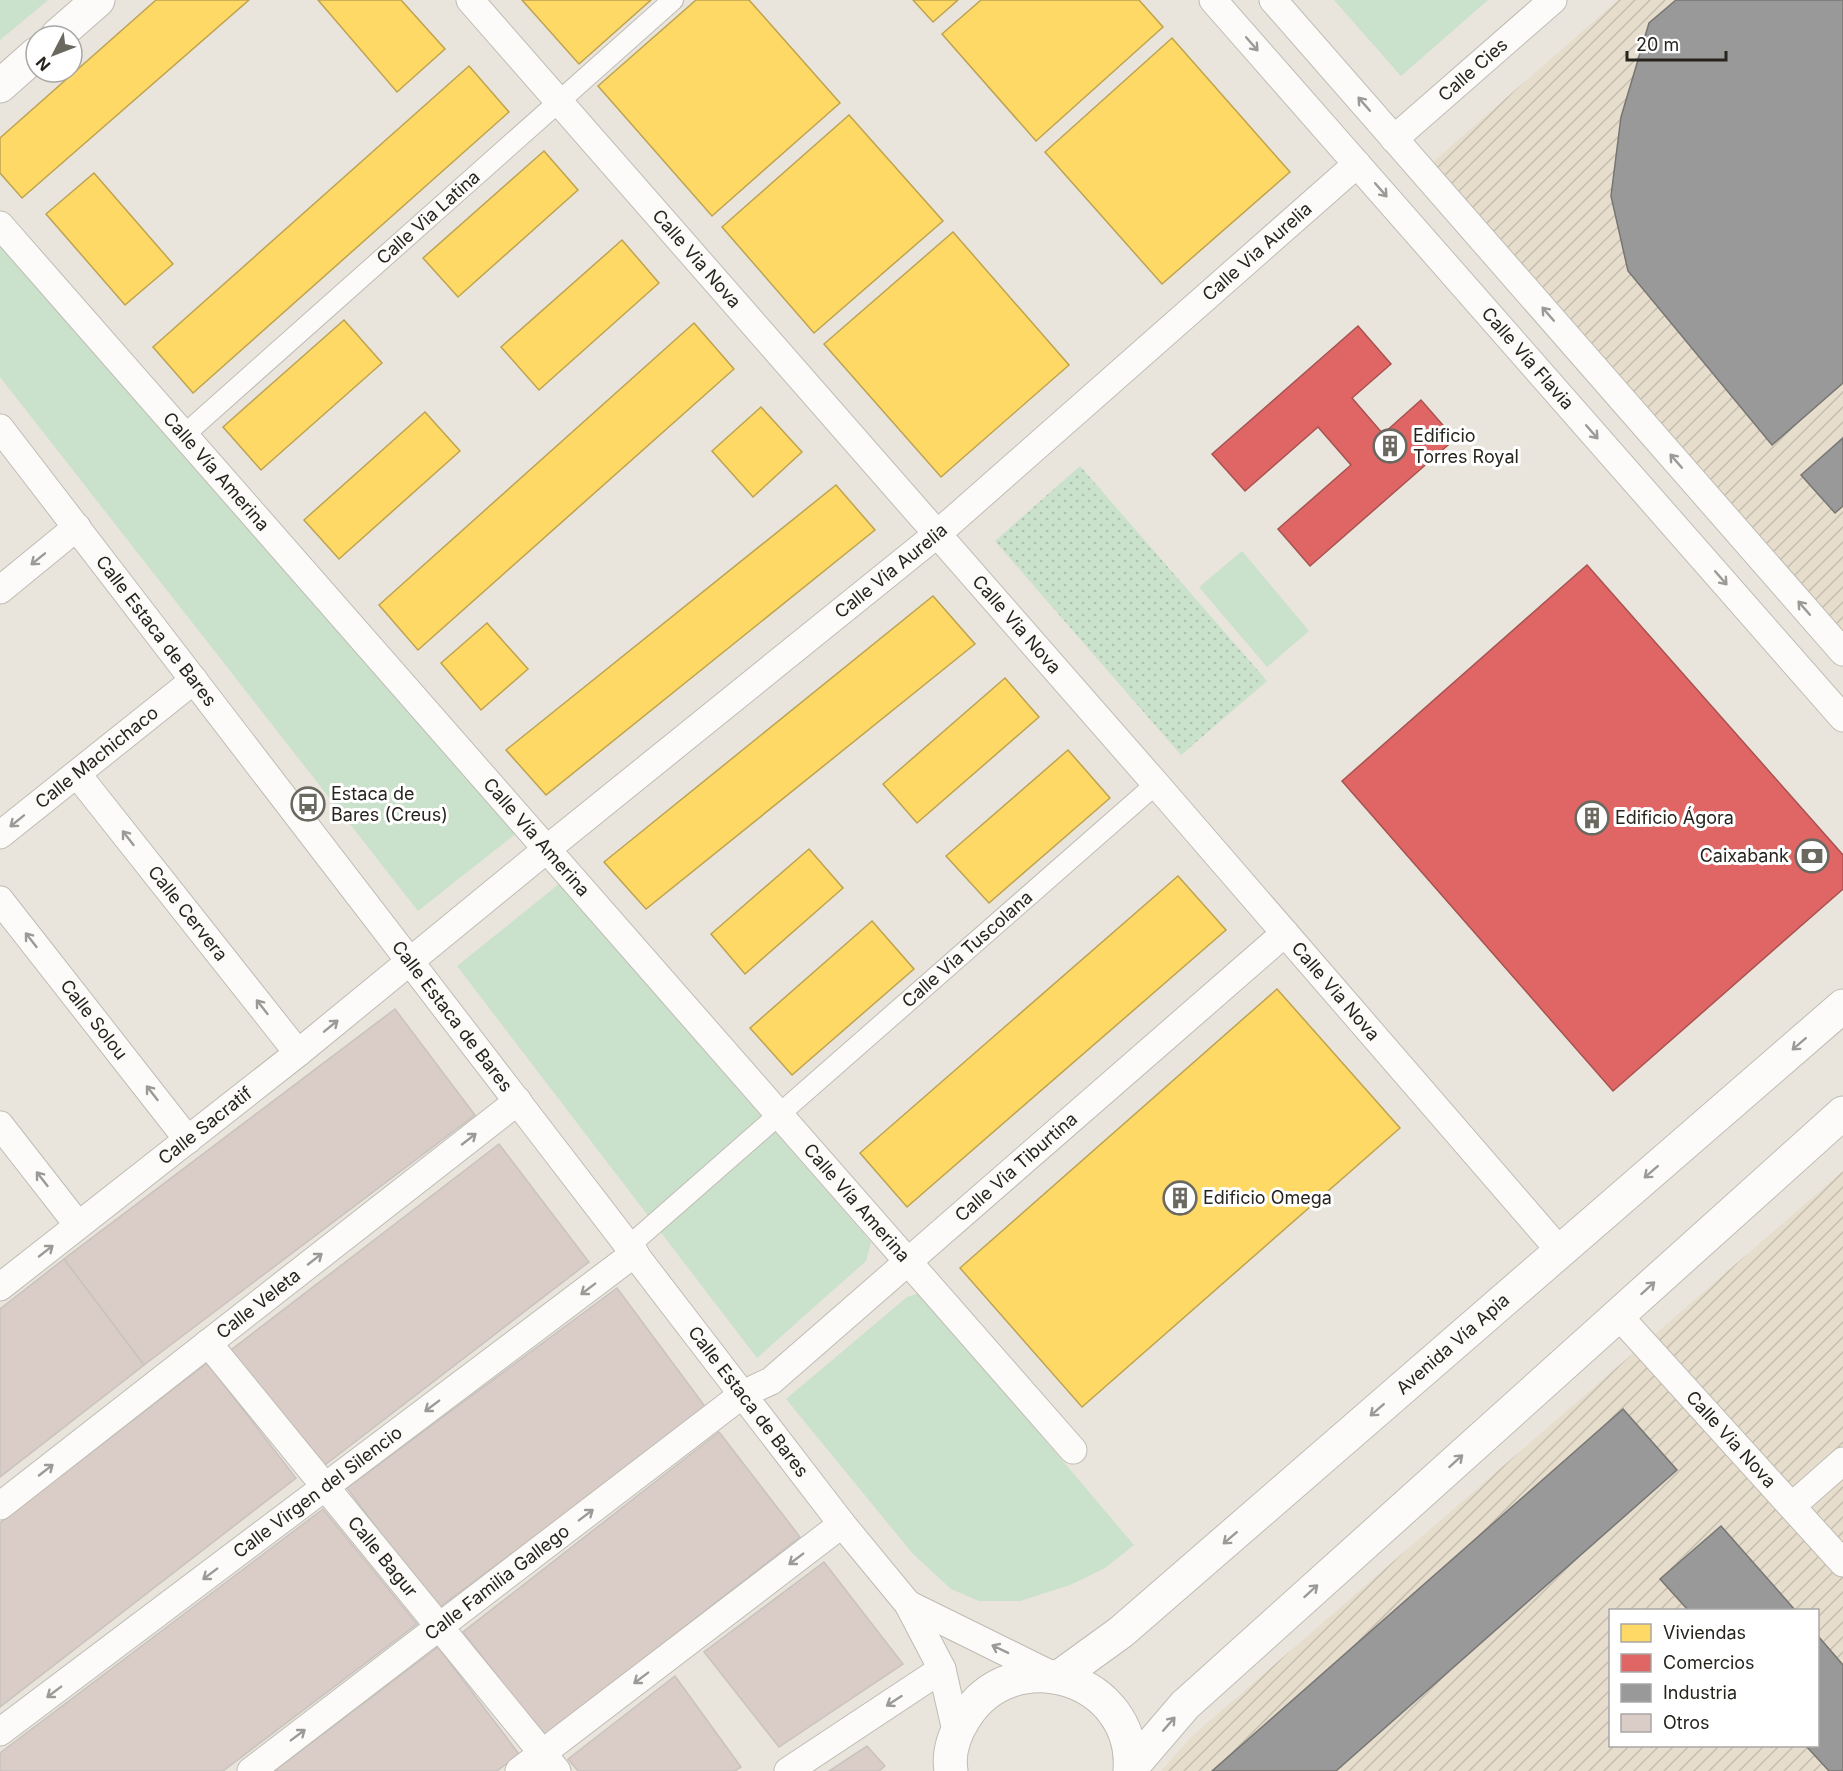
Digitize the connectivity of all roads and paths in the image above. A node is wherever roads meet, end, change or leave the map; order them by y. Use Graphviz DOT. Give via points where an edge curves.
graph roads {
  1 [pos="98,0"];
  2 [pos="470,0"];
  3 [pos="673,0"];
  4 [pos="1213,0"];
  5 [pos="1273,0"];
  6 [pos="1553,0"];
  7 [pos="71,24"];
  8 [pos="24,65"];
  9 [pos="0,86"];
  10 [pos="559,101"];
  11 [pos="1394,139"];
  12 [pos="1358,164"];
  13 [pos="0,225"];
  14 [pos="0,428"];
  15 [pos="184,435"];
  16 [pos="77,527"];
  17 [pos="936,535"];
  18 [pos="0,590"];
  19 [pos="1843,652"];
  20 [pos="194,681"];
  21 [pos="1843,718"];
  22 [pos="77,774"];
  23 [pos="1156,784"];
  24 [pos="0,835"];
  25 [pos="547,849"];
  26 [pos="0,900"];
  27 [pos="1285,933"];
  28 [pos="410,962"];
  29 [pos="1843,1006"];
  30 [pos="298,1053"];
  31 [pos="518,1101"];
  32 [pos="1843,1113"];
  33 [pos="778,1114"];
  34 [pos="0,1125"];
  35 [pos="188,1140"];
  36 [pos="78,1226"];
  37 [pos="632,1250"];
  38 [pos="1560,1251"];
  39 [pos="908,1261"];
  40 [pos="0,1287"];
  41 [pos="1618,1315"];
  42 [pos="208,1342"];
  43 [pos="743,1394"];
  44 [pos="1073,1450"];
  45 [pos="1843,1461"];
  46 [pos="326,1487"];
  47 [pos="0,1506"];
  48 [pos="1792,1506"];
  49 [pos="842,1524"];
  50 [pos="1843,1563"];
  51 [pos="908,1604"];
  52 [pos="440,1627"];
  53 [pos="942,1669"];
  54 [pos="1056,1676"];
  55 [pos="0,1732"];
  56 [pos="950,1759"];
  57 [pos="550,1762"];
  58 [pos="1130,1770"];
  59 [pos="251,1771"];
  60 [pos="519,1771"];
  61 [pos="788,1771"];
  1 -- 7 [label="street"];
  2 -- 10 [label="street, Calle Via Nova"];
  3 -- 10 [label="street, Calle Via Latina"];
  4 -- 12 [label="street, Calle Vía Flavia, one-way"];
  11 -- 5 [label="street, one-way"];
  6 -- 11 [label="street, Calle Cies"];
  8 -- 9 [label="street"];
  10 -- 15 [label="street, Calle Via Latina"];
  10 -- 17 [label="street, Calle Via Nova"];
  19 -- 11 [label="street, one-way"];
  12 -- 17 [label="street, Calle Via Aurelia"];
  12 -- 21 [label="street, Calle Vía Flavia, one-way"];
  13 -- 15 [label="street, Calle Vía Amerina"];
  14 -- 16 [label="street, Calle Estaca de Bares"];
  15 -- 25 [label="street, Calle Vía Amerina"];
  16 -- 18 [label="street, one-way"];
  16 -- 20 [label="street, Calle Estaca de Bares"];
  17 -- 23 [label="street, Calle Via Nova"];
  17 -- 25 [label="street, Calle Via Aurelia"];
  20 -- 22 [label="street, Calle Machichaco"];
  20 -- 28 [label="street, Calle Estaca de Bares"];
  22 -- 24 [label="street, Calle Machichaco, one-way"];
  30 -- 22 [label="street, Calle Cervera, one-way"];
  23 -- 27 [label="street, Calle Via Nova"];
  23 -- 33 [label="street, Calle Via Tuscolana"];
  25 -- 28 [label="street, Calle Via Aurelia"];
  25 -- 33 [label="street, Calle Vía Amerina"];
  35 -- 26 [label="street, Calle Solou, one-way"];
  27 -- 38 [label="street, Calle Via Nova"];
  27 -- 39 [label="street, Calle Via Tiburtina"];
  30 -- 28 [label="street, Calle Sacratif, one-way"];
  28 -- 31 [label="street, Calle Estaca de Bares"];
  29 -- 38 [label="street, Avenida Vía Apia, one-way"];
  30 -- 35 [label="street, Calle Sacratif"];
  31 -- 37 [label="street, Calle Estaca de Bares"];
  42 -- 31 [label="street, Calle Veleta, one-way"];
  41 -- 32 [label="street, one-way"];
  33 -- 37 [label="street, Calle Via Tuscolana"];
  33 -- 39 [label="street, Calle Vía Amerina"];
  36 -- 34 [label="street, one-way"];
  35 -- 36 [label="street, Calle Sacratif"];
  40 -- 36 [label="street, Calle Sacratif, one-way"];
  37 -- 43 [label="street, Calle Estaca de Bares"];
  37 -- 46 [label="street, Calle Virgen del Silencio, one-way"];
  38 -- 54 [label="street, Avenida Vía Apia, one-way" via="1121,1632"];
  39 -- 43 [label="street, Calle Via Tiburtina" via="771,1381"];
  39 -- 44 [label="street, Calle Vía Amerina"];
  41 -- 48 [label="street, Calle Via Nova"];
  58 -- 41 [label="street, one-way" via="1185,1705"];
  42 -- 46 [label="street, Calle Bagur"];
  47 -- 42 [label="street, Calle Veleta, one-way"];
  43 -- 49 [label="street, Calle Estaca de Bares"];
  52 -- 43 [label="street, Calle Familia Gallego, one-way"];
  45 -- 48 [label="street"];
  46 -- 52 [label="street, Calle Bagur"];
  46 -- 55 [label="street, Calle Virgen del Silencio, one-way"];
  48 -- 50 [label="street, Calle Via Nova"];
  49 -- 51 [label="street, Calle Estaca de Bares"];
  49 -- 57 [label="street, one-way"];
  51 -- 53 [label="street, Calle Estaca de Bares"];
  54 -- 51 [label="street, Calle Estaca de Bares, one-way"];
  52 -- 57 [label="street, Calle Bagur"];
  59 -- 52 [label="street, Calle Familia Gallego, one-way"];
  53 -- 56 [label="street, Calle Estaca de Bares"];
  53 -- 61 [label="street, one-way"];
  54 -- 56 [label="street" via="1022,1676 994,1687 972,1706"];
  54 -- 58 [label="street" via="1078,1683 1100,1697 1117,1718 1128,1742"];
  57 -- 60 [label="street"];
}
